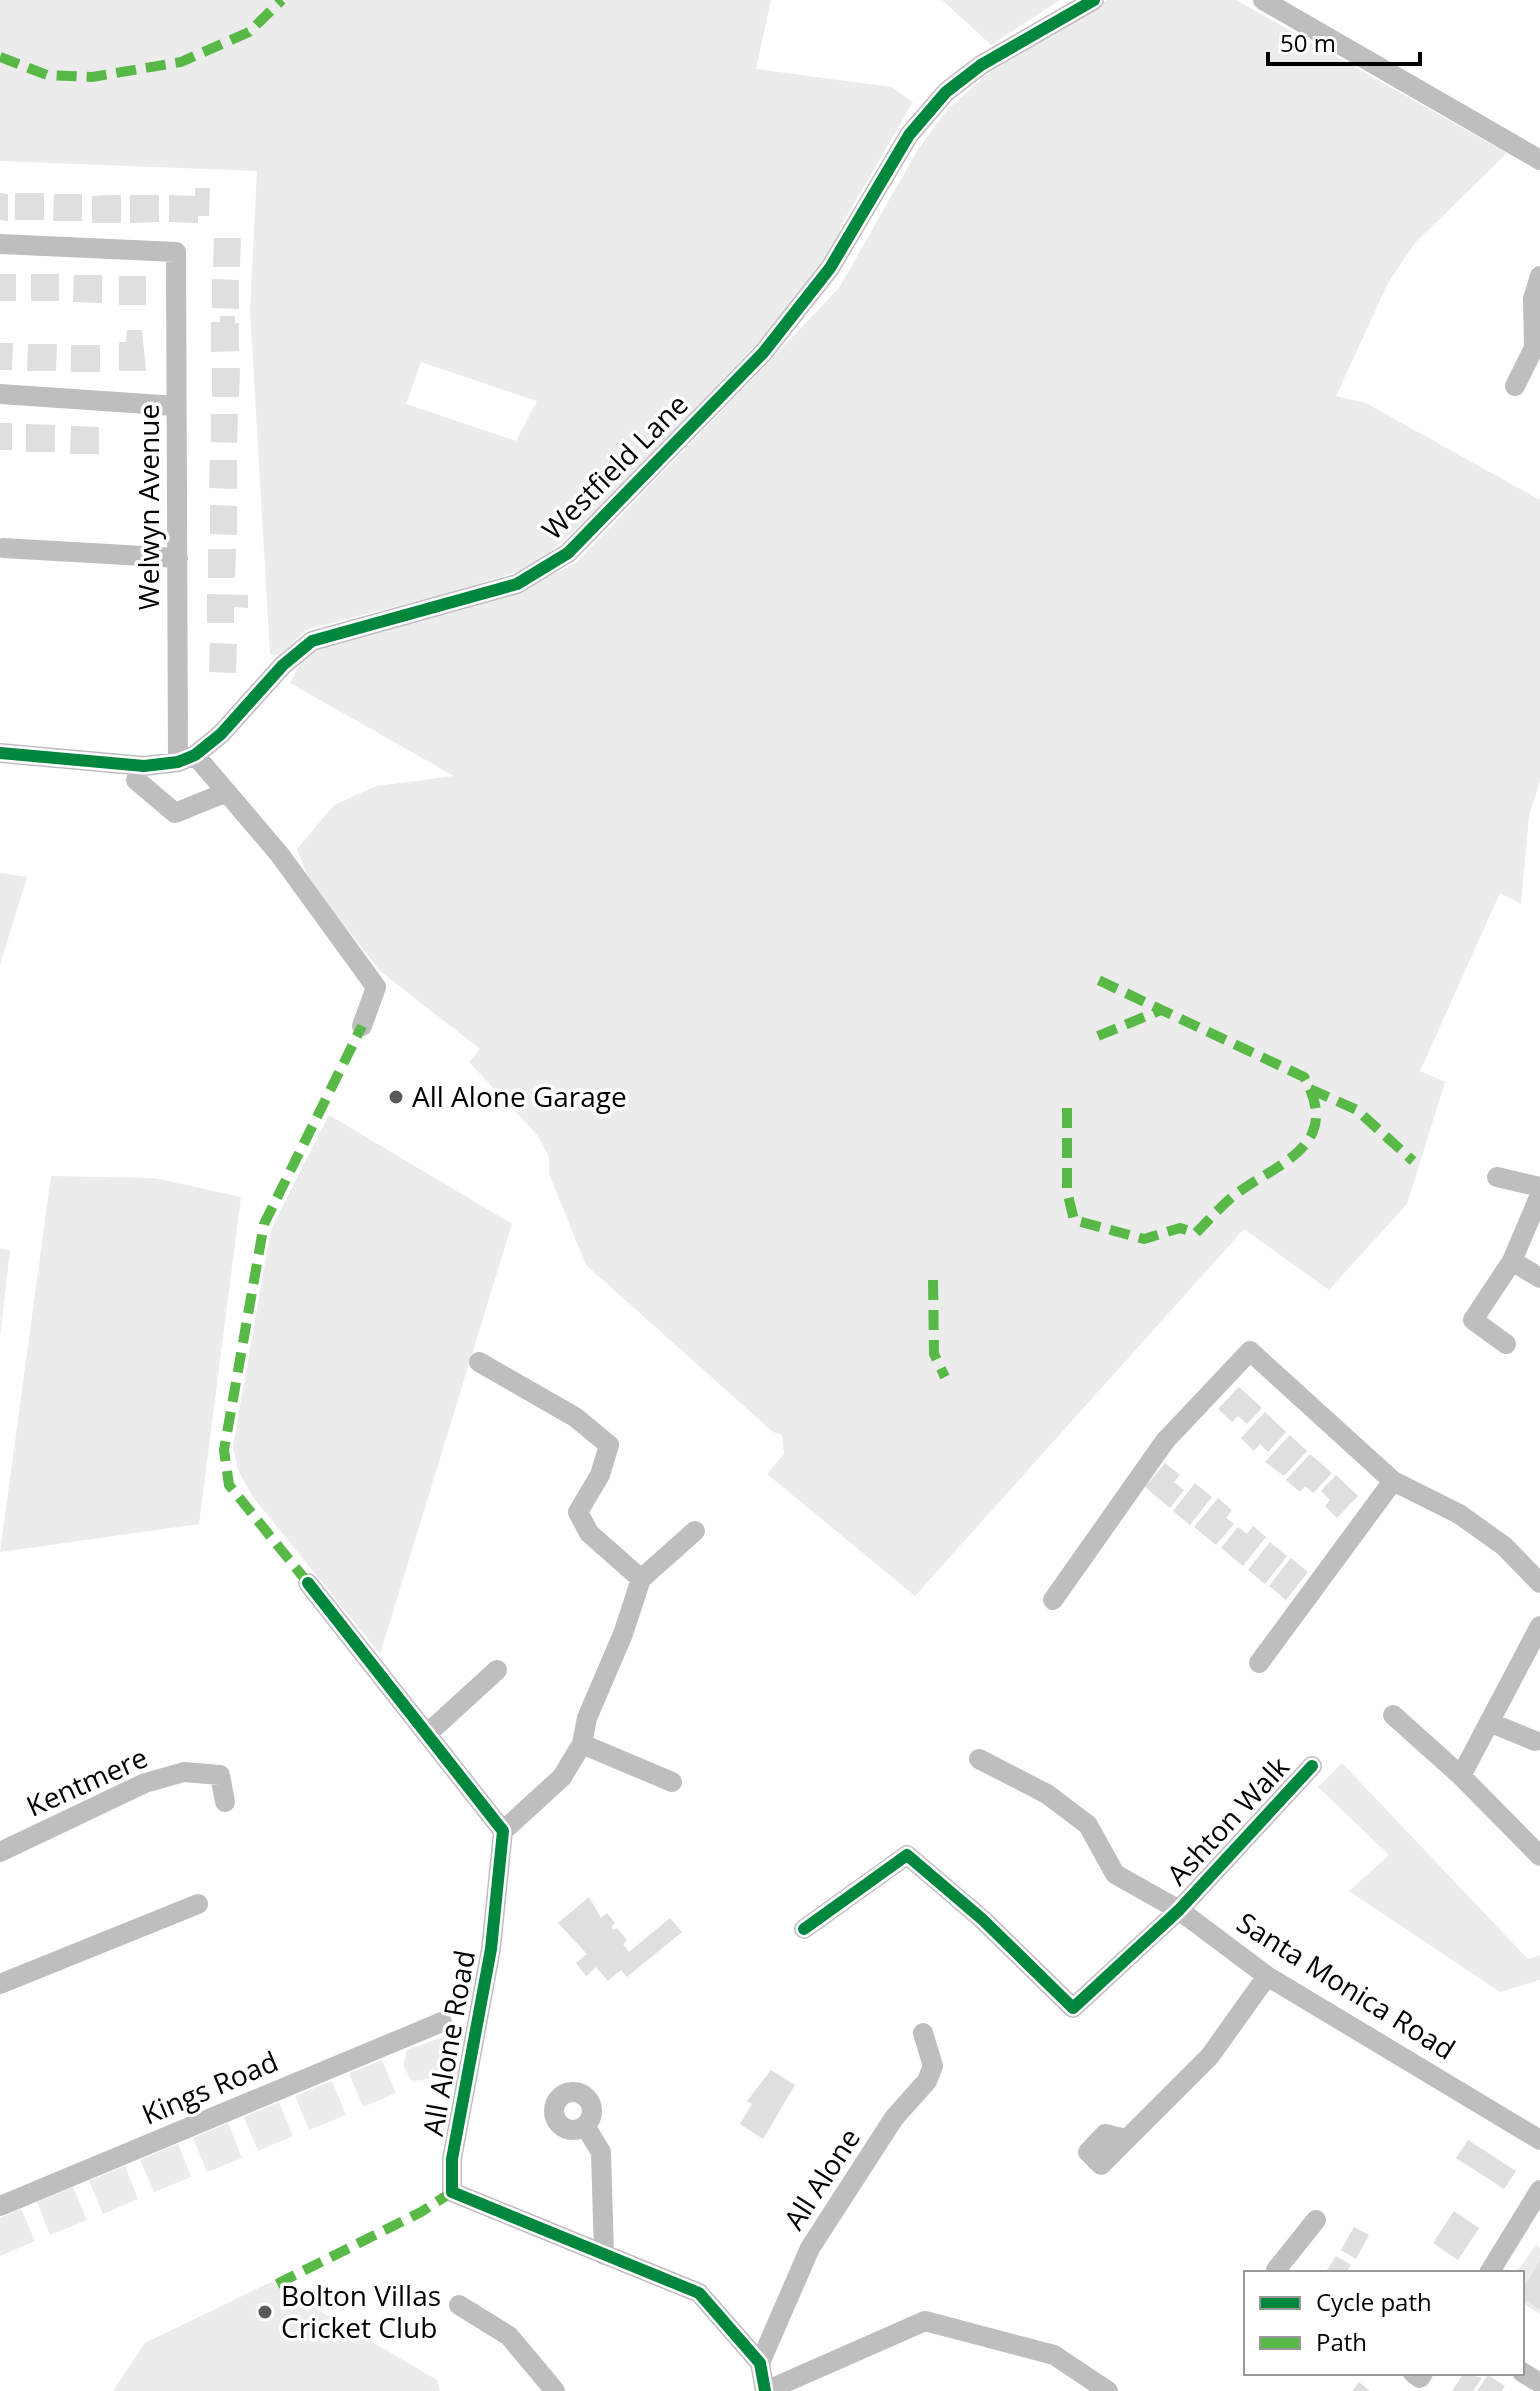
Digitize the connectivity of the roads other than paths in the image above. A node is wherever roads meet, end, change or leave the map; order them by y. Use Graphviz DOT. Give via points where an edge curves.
graph roads {
  1 [pos="1094,0"];
  2 [pos="1263,0"];
  3 [pos="1540,160"];
  4 [pos="0,244"];
  5 [pos="1540,276"];
  6 [pos="1515,386"];
  7 [pos="0,394"];
  8 [pos="176,406"];
  9 [pos="3,548"];
  10 [pos="178,558"];
  11 [pos="0,753"];
  12 [pos="186,758"];
  13 [pos="136,780"];
  14 [pos="227,792"];
  15 [pos="362,1026"];
  16 [pos="1497,1177"];
  17 [pos="1540,1187"];
  18 [pos="1540,1195"];
  19 [pos="1512,1261"];
  20 [pos="1540,1278"];
  21 [pos="1506,1344"];
  22 [pos="479,1362"];
  23 [pos="1393,1481"];
  24 [pos="695,1531"];
  25 [pos="641,1579"];
  26 [pos="308,1583"];
  27 [pos="1540,1583"];
  28 [pos="1053,1600"];
  29 [pos="1540,1626"];
  30 [pos="1259,1663"];
  31 [pos="497,1670"];
  32 [pos="1393,1715"];
  33 [pos="1489,1722"];
  34 [pos="427,1734"];
  35 [pos="1535,1741"];
  36 [pos="582,1744"];
  37 [pos="979,1759"];
  38 [pos="1312,1766"];
  39 [pos="1461,1776"];
  40 [pos="672,1782"];
  41 [pos="225,1802"];
  42 [pos="503,1831"];
  43 [pos="0,1852"];
  44 [pos="1540,1856"];
  45 [pos="198,1904"];
  46 [pos="1179,1910"];
  47 [pos="804,1929"];
  48 [pos="1267,1976"];
  49 [pos="0,1984"];
  50 [pos="442,2022"];
  51 [pos="923,2033"];
  52 [pos="585,2126"];
  53 [pos="1540,2140"];
  54 [pos="1101,2165"];
  55 [pos="1540,2190"];
  56 [pos="0,2206"];
  57 [pos="1316,2220"];
  58 [pos="604,2255"];
  59 [pos="1277,2271"];
  60 [pos="1490,2271"];
  61 [pos="459,2305"];
  62 [pos="760,2363"];
  63 [pos="1097,2388"];
  64 [pos="555,2391"];
  65 [pos="765,2391"];
  1 -- 12 [label="street, Westfield Lane" via="981,65 946,92 909,135 830,268 763,353 568,553 517,584 312,641 221,734"];
  2 -- 3 [label="street"];
  4 -- 8 [label="street, Welwyn Avenue" via="176,252"];
  5 -- 6 [label="street" via="1533,299 1534,348"];
  7 -- 8 [label="street"];
  8 -- 10 [label="street, Welwyn Avenue"];
  9 -- 10 [label="street"];
  10 -- 12 [label="street, Welwyn Avenue"];
  11 -- 12 [label="street" via="144,766"];
  12 -- 14 [label="street"];
  13 -- 14 [label="street" via="175,813"];
  14 -- 15 [label="street" via="376,987"];
  16 -- 17 [label="street"];
  18 -- 19 [label="street"];
  19 -- 20 [label="street"];
  19 -- 21 [label="street" via="1473,1320"];
  22 -- 25 [label="street" via="575,1417 609,1445 600,1475 578,1512 589,1533"];
  23 -- 27 [label="street" via="1459,1514 1504,1546"];
  23 -- 28 [label="street" via="1250,1351 1165,1441"];
  23 -- 30 [label="street"];
  24 -- 25 [label="street"];
  25 -- 36 [label="street" via="587,1718"];
  26 -- 34 [label="street"];
  29 -- 33 [label="street"];
  31 -- 34 [label="street"];
  32 -- 39 [label="street"];
  33 -- 35 [label="street"];
  33 -- 39 [label="street"];
  34 -- 42 [label="street"];
  36 -- 40 [label="street"];
  36 -- 42 [label="street" via="562,1777"];
  37 -- 46 [label="street, Santa Monica Road" via="1047,1794 1088,1825 1115,1874"];
  38 -- 46 [label="street, Ashton Walk"];
  39 -- 44 [label="street"];
  41 -- 43 [label="street, Kentmere" via="220,1775 184,1772 145,1783"];
  42 -- 58 [label="street, All Alone Road" via="491,1949 452,2159 452,2192"];
  45 -- 49 [label="street"];
  46 -- 47 [label="street, Ashton Walk" via="1073,2008 907,1855"];
  46 -- 48 [label="street, Santa Monica Road"];
  48 -- 53 [label="street, Santa Monica Road"];
  48 -- 54 [label="street" via="1210,2056"];
  50 -- 56 [label="street, Kings Road"];
  51 -- 62 [label="street, All Alone" via="933,2066 927,2081 894,2118 810,2248"];
  52 -- 58 [label="street" via="601,2152"];
  55 -- 60 [label="street"];
  57 -- 59 [label="street"];
  58 -- 62 [label="street, All Alone Road" via="699,2293"];
  61 -- 64 [label="street" via="509,2336"];
  62 -- 65 [label="street"];
  63 -- 65 [label="street" via="1054,2355 925,2321"];
}
